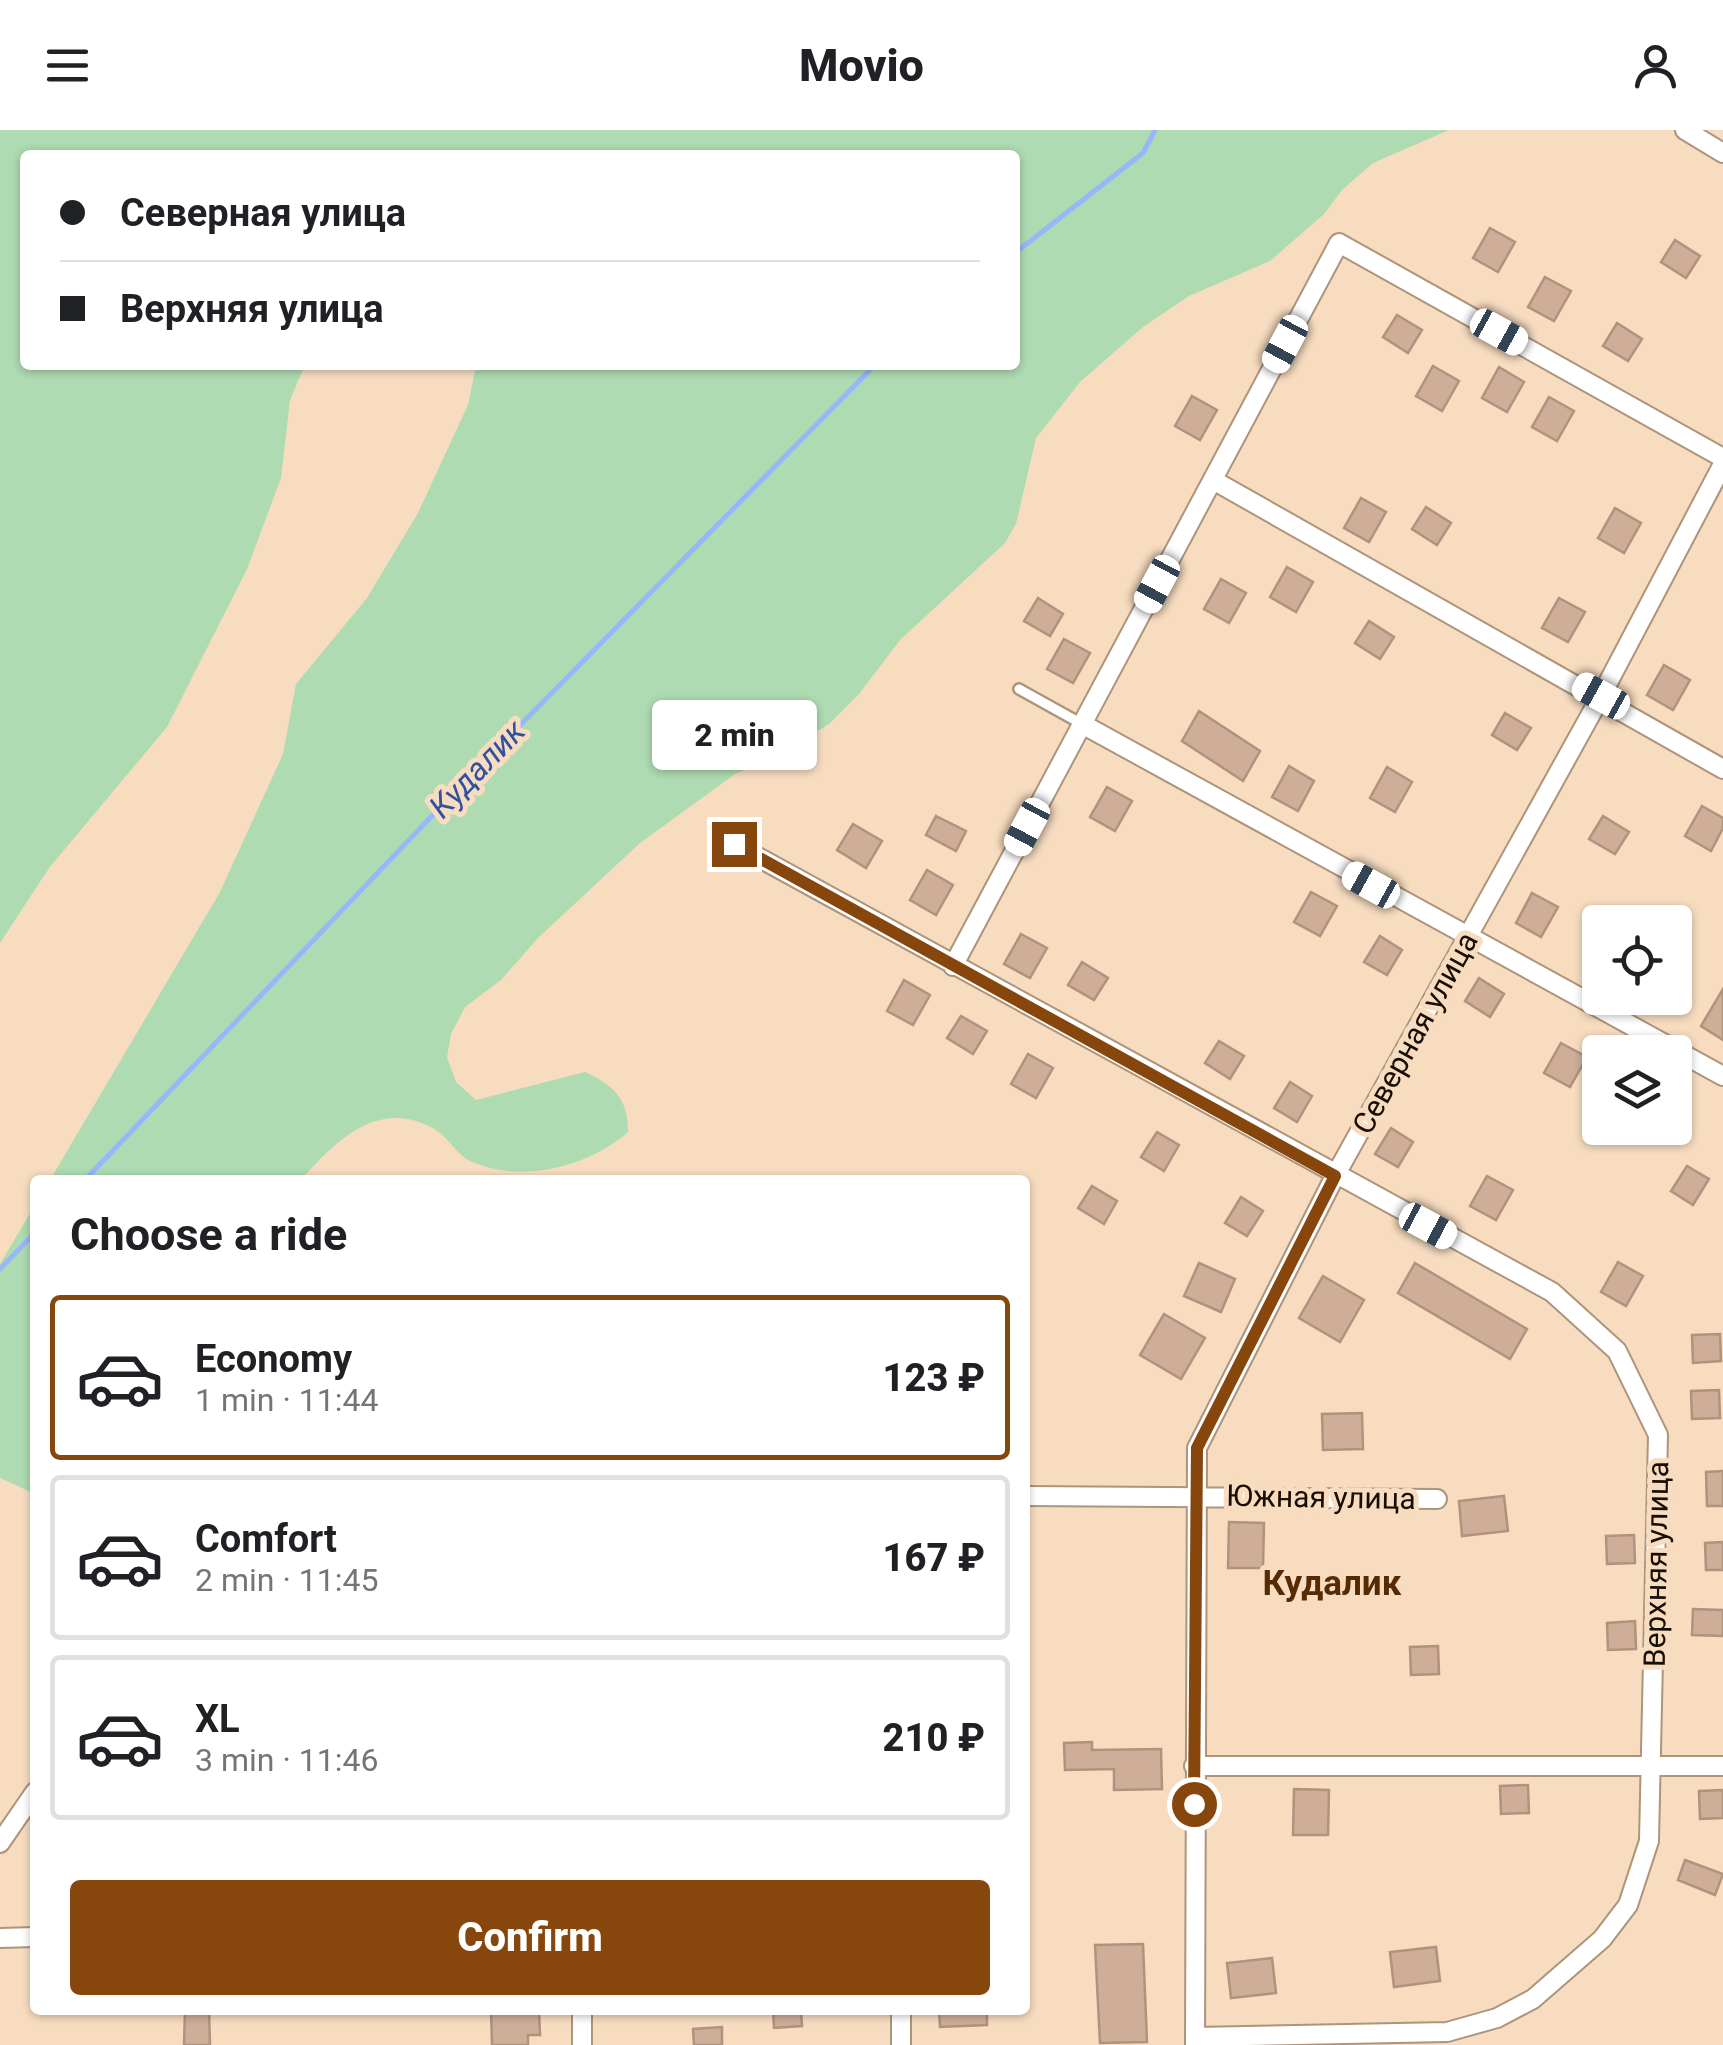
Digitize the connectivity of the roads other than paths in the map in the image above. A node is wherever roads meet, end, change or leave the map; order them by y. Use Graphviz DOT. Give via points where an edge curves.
graph roads {
  1 [pos="1685,130"];
  2 [pos="1723,152"];
  3 [pos="1723,461"];
  4 [pos="1213,480"];
  5 [pos="1019,689"];
  6 [pos="1601,696"];
  7 [pos="1082,724"];
  8 [pos="1723,769"];
  9 [pos="734,844"];
  10 [pos="1467,939"];
  11 [pos="953,966"];
  12 [pos="1723,1076"];
  13 [pos="1335,1176"];
  14 [pos="1030,1496"];
  15 [pos="1194,1496"];
  16 [pos="1437,1499"];
  17 [pos="1194,1766"];
  18 [pos="1651,1766"];
  19 [pos="1723,1766"];
  20 [pos="30,1799"];
  21 [pos="0,1843"];
  22 [pos="30,1937"];
  23 [pos="0,1938"];
  24 [pos="582,2015"];
  25 [pos="901,2015"];
  26 [pos="1195,2041"];
  27 [pos="582,2045"];
  28 [pos="901,2045"];
  1 -- 2 [label="street"];
  3 -- 4 [label="street" via="1339,242"];
  3 -- 6 [label="street, Северная улица"];
  4 -- 6 [label="street"];
  4 -- 7 [label="street"];
  5 -- 7 [label="lane"];
  6 -- 8 [label="street"];
  6 -- 10 [label="street, Северная улица"];
  7 -- 10 [label="street"];
  7 -- 11 [label="street"];
  9 -- 11 [label="street, Верхняя улица"];
  10 -- 12 [label="street"];
  10 -- 13 [label="street, Северная улица"];
  11 -- 13 [label="street, Верхняя улица"];
  13 -- 15 [label="street, Северная улица" via="1197,1448"];
  13 -- 18 [label="street, Верхняя улица" via="1552,1292 1617,1352 1658,1435"];
  14 -- 15 [label="street, Южная улица"];
  15 -- 16 [label="street, Южная улица"];
  15 -- 17 [label="street, Северная улица"];
  17 -- 18 [label="street"];
  17 -- 26 [label="street, Северная улица"];
  18 -- 19 [label="street"];
  18 -- 26 [label="street, Верхняя улица" via="1649,1841 1628,1905 1574,1968 1534,1999 1447,2032"];
  20 -- 21 [label="street"];
  22 -- 23 [label="street"];
  24 -- 27 [label="street"];
  25 -- 28 [label="street"];
}
